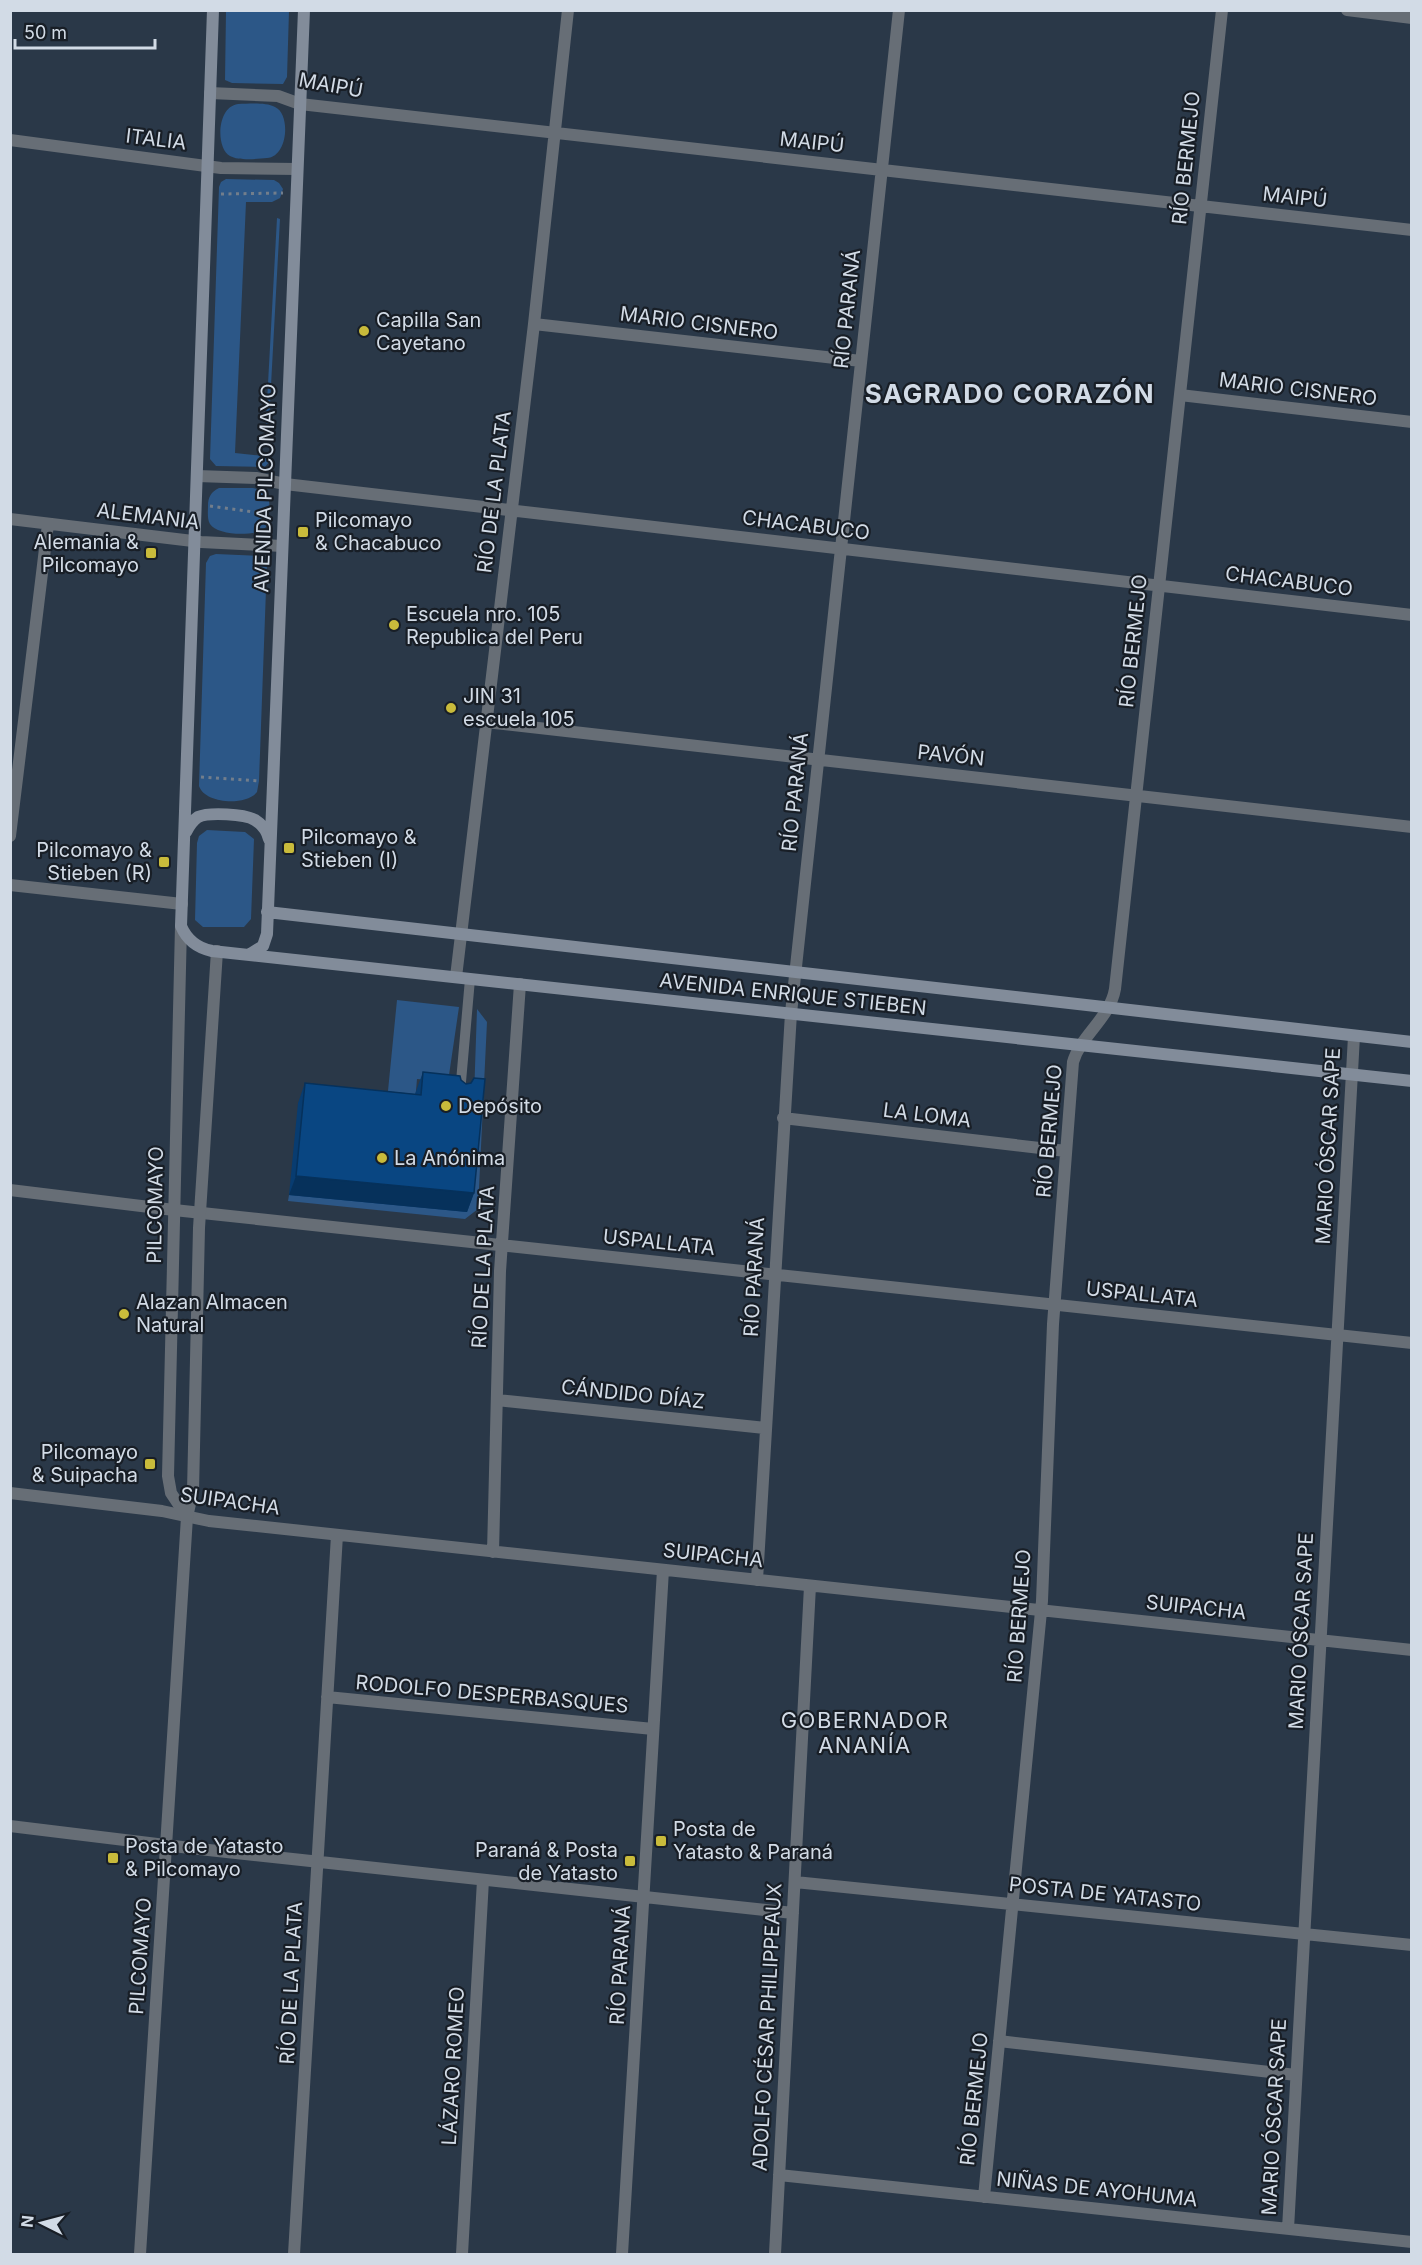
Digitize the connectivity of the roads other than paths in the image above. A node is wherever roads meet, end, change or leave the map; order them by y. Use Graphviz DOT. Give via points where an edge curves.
graph roads {
  1 [pos="213,10"];
  2 [pos="304,10"];
  3 [pos="568,10"];
  4 [pos="898,10"];
  5 [pos="1222,10"];
  6 [pos="1347,10"];
  7 [pos="1412,18"];
  8 [pos="210,93"];
  9 [pos="300,104"];
  10 [pos="555,133"];
  11 [pos="10,140"];
  12 [pos="208,165"];
  13 [pos="297,169"];
  14 [pos="881,170"];
  15 [pos="1200,206"];
  16 [pos="1412,230"];
  17 [pos="534,324"];
  18 [pos="861,361"];
  19 [pos="1180,395"];
  20 [pos="1412,422"];
  21 [pos="197,476"];
  22 [pos="285,484"];
  23 [pos="511,511"];
  24 [pos="10,519"];
  25 [pos="48,524"];
  26 [pos="195,542"];
  27 [pos="282,546"];
  28 [pos="841,549"];
  29 [pos="1159,586"];
  30 [pos="1412,615"];
  31 [pos="486,722"];
  32 [pos="818,760"];
  33 [pos="1136,796"];
  34 [pos="1412,827"];
  35 [pos="10,836"];
  36 [pos="184,843"];
  37 [pos="270,847"];
  38 [pos="10,885"];
  39 [pos="182,904"];
  40 [pos="267,912"];
  41 [pos="182,926"];
  42 [pos="461,934"];
  43 [pos="217,951"];
  44 [pos="244,954"];
  45 [pos="795,972"];
  46 [pos="456,977"];
  47 [pos="470,979"];
  48 [pos="520,984"];
  49 [pos="1109,1008"];
  50 [pos="790,1014"];
  51 [pos="1354,1036"];
  52 [pos="1412,1042"];
  53 [pos="1081,1045"];
  54 [pos="1352,1075"];
  55 [pos="1412,1082"];
  56 [pos="460,1096"];
  57 [pos="783,1118"];
  58 [pos="1066,1151"];
  59 [pos="10,1190"];
  60 [pos="174,1210"];
  61 [pos="200,1213"];
  62 [pos="502,1245"];
  63 [pos="774,1274"];
  64 [pos="1054,1304"];
  65 [pos="1337,1335"];
  66 [pos="1412,1342"];
  67 [pos="497,1400"];
  68 [pos="765,1428"];
  69 [pos="10,1493"];
  70 [pos="187,1517"];
  71 [pos="337,1535"];
  72 [pos="493,1552"];
  73 [pos="663,1570"];
  74 [pos="757,1580"];
  75 [pos="810,1586"];
  76 [pos="1041,1610"];
  77 [pos="1320,1640"];
  78 [pos="1412,1650"];
  79 [pos="327,1697"];
  80 [pos="653,1729"];
  81 [pos="10,1826"];
  82 [pos="166,1845"];
  83 [pos="318,1862"];
  84 [pos="483,1880"];
  85 [pos="795,1882"];
  86 [pos="643,1897"];
  87 [pos="1012,1904"];
  88 [pos="793,1913"];
  89 [pos="1304,1934"];
  90 [pos="1412,1945"];
  91 [pos="999,2042"];
  92 [pos="1296,2075"];
  93 [pos="779,2175"];
  94 [pos="984,2197"];
  95 [pos="1288,2229"];
  96 [pos="1412,2242"];
  97 [pos="140,2254"];
  98 [pos="294,2254"];
  99 [pos="462,2254"];
  100 [pos="622,2254"];
  101 [pos="775,2254"];
  1 -- 8 [label="main road"];
  2 -- 9 [label="main road, AVENIDA PILCOMAYO"];
  3 -- 10 [label="street, RÍO DE LA PLATA"];
  4 -- 14 [label="street, RÍO PARANÁ"];
  5 -- 15 [label="street, RÍO BERMEJO"];
  6 -- 7 [label="street"];
  8 -- 9 [label="street, MAIPÚ" via="271,95"];
  8 -- 12 [label="main road"];
  9 -- 10 [label="street, MAIPÚ"];
  9 -- 13 [label="main road, AVENIDA PILCOMAYO"];
  10 -- 14 [label="street, MAIPÚ"];
  10 -- 17 [label="street, RÍO DE LA PLATA"];
  11 -- 12 [label="street, ITALIA"];
  12 -- 13 [label="street, ITALIA"];
  12 -- 21 [label="main road"];
  13 -- 22 [label="main road, AVENIDA PILCOMAYO"];
  14 -- 15 [label="street, MAIPÚ"];
  14 -- 18 [label="street, RÍO PARANÁ"];
  15 -- 16 [label="street, MAIPÚ"];
  15 -- 19 [label="street, RÍO BERMEJO"];
  17 -- 18 [label="street, MARIO CISNERO"];
  17 -- 23 [label="street, RÍO DE LA PLATA"];
  18 -- 28 [label="street, RÍO PARANÁ"];
  19 -- 20 [label="street, MARIO CISNERO"];
  19 -- 29 [label="street, RÍO BERMEJO"];
  21 -- 22 [label="street, CHACABUCO"];
  21 -- 26 [label="main road"];
  22 -- 23 [label="street, CHACABUCO"];
  22 -- 27 [label="main road, AVENIDA PILCOMAYO"];
  23 -- 28 [label="street, CHACABUCO"];
  23 -- 31 [label="street, RÍO DE LA PLATA"];
  24 -- 25 [label="street, ALEMANIA"];
  25 -- 26 [label="street, ALEMANIA"];
  25 -- 35 [label="street"];
  26 -- 27 [label="street, ALEMANIA"];
  26 -- 36 [label="main road"];
  27 -- 37 [label="main road, AVENIDA PILCOMAYO"];
  28 -- 29 [label="street, CHACABUCO"];
  28 -- 32 [label="street, RÍO PARANÁ"];
  29 -- 30 [label="street, CHACABUCO"];
  29 -- 33 [label="street, RÍO BERMEJO"];
  31 -- 32 [label="street, PAVÓN"];
  31 -- 42 [label="street, RÍO DE LA PLATA"];
  32 -- 33 [label="street, PAVÓN"];
  32 -- 45 [label="street, RÍO PARANÁ"];
  33 -- 34 [label="street, PAVÓN"];
  33 -- 49 [label="street, RÍO BERMEJO" via="1115,989"];
  36 -- 37 [label="main road" via="187,828 196,818 231,815 259,822"];
  36 -- 39 [label="main road"];
  37 -- 40 [label="main road, AVENIDA PILCOMAYO"];
  38 -- 39 [label="street"];
  39 -- 41 [label="main road"];
  40 -- 42 [label="main road, AVENIDA ENRIQUE STIEBEN"];
  40 -- 44 [label="main road, AVENIDA PILCOMAYO" via="263,946"];
  41 -- 43 [label="main road, AVENIDA ENRIQUE STIEBEN" via="197,946"];
  41 -- 60 [label="street, PILCOMAYO"];
  42 -- 45 [label="main road, AVENIDA ENRIQUE STIEBEN"];
  42 -- 46 [label="street, RÍO DE LA PLATA"];
  43 -- 44 [label="main road, AVENIDA ENRIQUE STIEBEN"];
  43 -- 61 [label="street, PILCOMAYO"];
  44 -- 46 [label="main road, AVENIDA ENRIQUE STIEBEN"];
  45 -- 49 [label="main road, AVENIDA ENRIQUE STIEBEN"];
  45 -- 50 [label="street, RÍO PARANÁ"];
  46 -- 47 [label="main road, AVENIDA ENRIQUE STIEBEN"];
  47 -- 48 [label="main road, AVENIDA ENRIQUE STIEBEN"];
  47 -- 56 [label="lane"];
  48 -- 50 [label="main road, AVENIDA ENRIQUE STIEBEN"];
  48 -- 62 [label="street, RÍO DE LA PLATA"];
  49 -- 51 [label="main road, AVENIDA ENRIQUE STIEBEN"];
  49 -- 53 [label="street, RÍO BERMEJO"];
  50 -- 53 [label="main road, AVENIDA ENRIQUE STIEBEN"];
  50 -- 57 [label="street, RÍO PARANÁ"];
  51 -- 52 [label="main road, AVENIDA ENRIQUE STIEBEN"];
  51 -- 54 [label="street, MARIO ÓSCAR SAPE"];
  53 -- 54 [label="main road, AVENIDA ENRIQUE STIEBEN"];
  53 -- 58 [label="street, RÍO BERMEJO" via="1073,1062"];
  54 -- 55 [label="main road, AVENIDA ENRIQUE STIEBEN"];
  54 -- 65 [label="street, MARIO ÓSCAR SAPE"];
  57 -- 58 [label="street, LA LOMA"];
  57 -- 63 [label="street, RÍO PARANÁ"];
  58 -- 64 [label="street, RÍO BERMEJO"];
  59 -- 60 [label="street, USPALLATA"];
  60 -- 61 [label="street, USPALLATA"];
  60 -- 70 [label="street, PILCOMAYO" via="168,1476 171,1492"];
  61 -- 62 [label="street, USPALLATA"];
  61 -- 70 [label="street, PILCOMAYO" via="194,1484"];
  62 -- 63 [label="street, USPALLATA"];
  62 -- 67 [label="street, RÍO DE LA PLATA"];
  63 -- 64 [label="street, USPALLATA"];
  63 -- 68 [label="street, RÍO PARANÁ"];
  64 -- 65 [label="street, USPALLATA"];
  64 -- 76 [label="street, RÍO BERMEJO"];
  65 -- 66 [label="street, USPALLATA"];
  65 -- 77 [label="street, MARIO ÓSCAR SAPE"];
  67 -- 68 [label="street, CÁNDIDO DÍAZ"];
  67 -- 72 [label="street, RÍO DE LA PLATA"];
  68 -- 74 [label="street, RÍO PARANÁ"];
  69 -- 70 [label="street, SUIPACHA"];
  70 -- 71 [label="street, SUIPACHA"];
  70 -- 82 [label="street, PILCOMAYO"];
  71 -- 72 [label="street, SUIPACHA"];
  71 -- 79 [label="street, RÍO DE LA PLATA"];
  72 -- 73 [label="street, SUIPACHA"];
  73 -- 74 [label="street, SUIPACHA"];
  73 -- 80 [label="street, RÍO PARANÁ"];
  74 -- 75 [label="street, SUIPACHA"];
  75 -- 76 [label="street, SUIPACHA"];
  75 -- 85 [label="street, ADOLFO CÉSAR PHILIPPEAUX"];
  76 -- 77 [label="street, SUIPACHA"];
  76 -- 87 [label="street, RÍO BERMEJO"];
  77 -- 78 [label="street, SUIPACHA"];
  77 -- 89 [label="street, MARIO ÓSCAR SAPE"];
  79 -- 80 [label="street, RODOLFO DESPERBASQUES"];
  79 -- 83 [label="street, RÍO DE LA PLATA"];
  80 -- 86 [label="street, RÍO PARANÁ"];
  81 -- 82 [label="street"];
  82 -- 83 [label="street"];
  82 -- 97 [label="street, PILCOMAYO"];
  83 -- 84 [label="street"];
  83 -- 98 [label="street, RÍO DE LA PLATA"];
  84 -- 86 [label="street"];
  84 -- 99 [label="street, LÁZARO ROMEO"];
  85 -- 87 [label="street, POSTA DE YATASTO"];
  85 -- 88 [label="street, ADOLFO CÉSAR PHILIPPEAUX"];
  86 -- 88 [label="street"];
  86 -- 100 [label="street, RÍO PARANÁ"];
  87 -- 89 [label="street, POSTA DE YATASTO"];
  87 -- 91 [label="street, RÍO BERMEJO"];
  88 -- 93 [label="street, ADOLFO CÉSAR PHILIPPEAUX"];
  89 -- 90 [label="street, POSTA DE YATASTO"];
  89 -- 92 [label="street, MARIO ÓSCAR SAPE"];
  91 -- 92 [label="street"];
  91 -- 94 [label="street, RÍO BERMEJO"];
  92 -- 95 [label="street, MARIO ÓSCAR SAPE"];
  93 -- 94 [label="street, NIÑAS DE AYOHUMA"];
  93 -- 101 [label="street, ADOLFO CÉSAR PHILIPPEAUX"];
  94 -- 95 [label="street, NIÑAS DE AYOHUMA"];
  95 -- 96 [label="street, NIÑAS DE AYOHUMA"];
}
